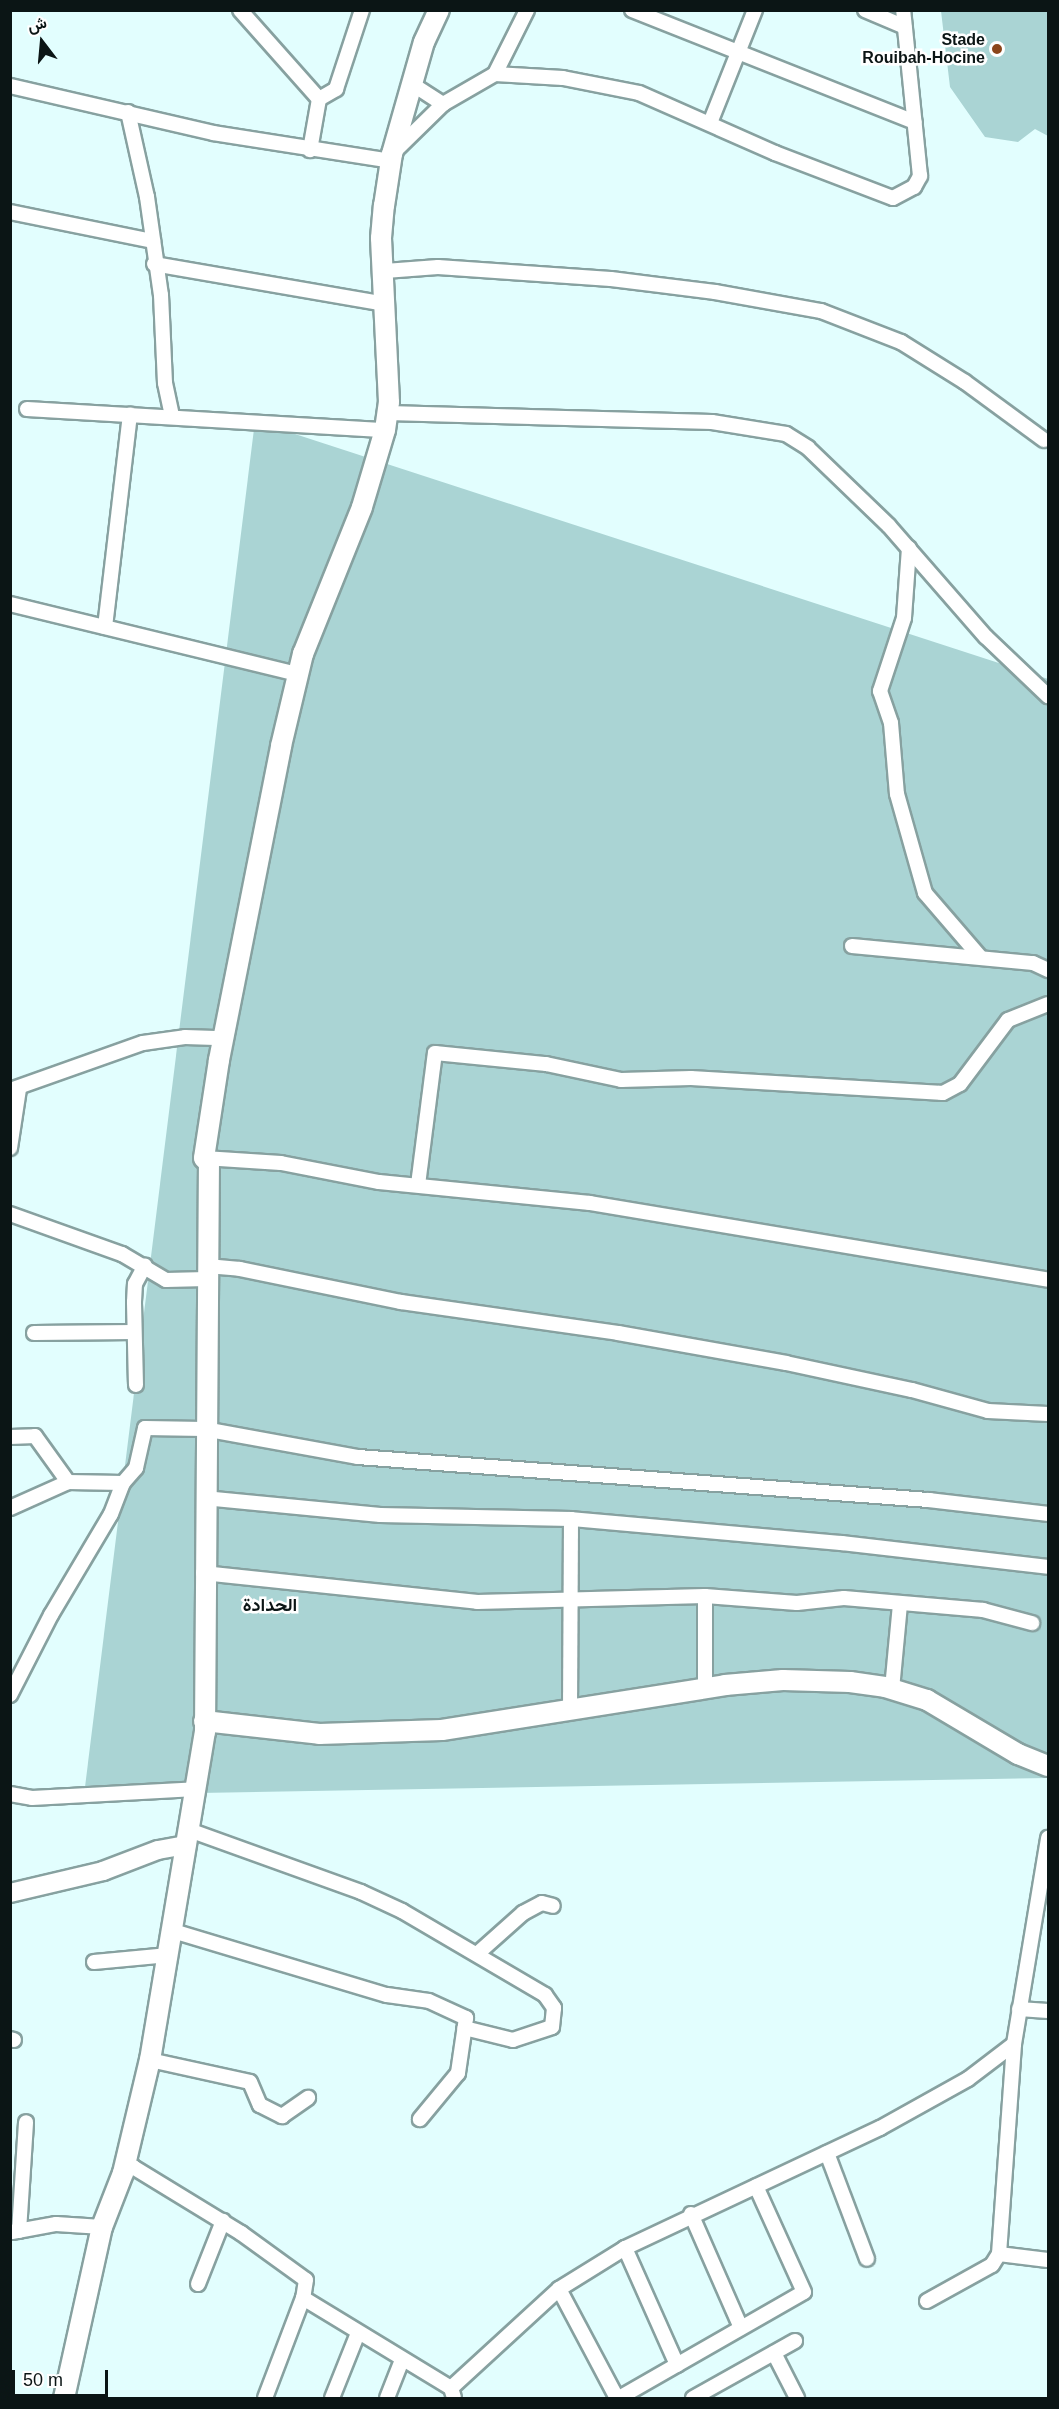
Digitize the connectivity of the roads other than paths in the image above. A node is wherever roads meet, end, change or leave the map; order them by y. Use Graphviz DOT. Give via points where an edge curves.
graph roads {
  1 [pos="240,10"];
  2 [pos="362,10"];
  3 [pos="439,10"];
  4 [pos="527,10"];
  5 [pos="632,10"];
  6 [pos="755,10"];
  7 [pos="865,10"];
  8 [pos="903,10"];
  9 [pos="905,27"];
  10 [pos="737,52"];
  11 [pos="495,74"];
  12 [pos="412,84"];
  13 [pos="10,86"];
  14 [pos="319,99"];
  15 [pos="443,104"];
  16 [pos="128,112"];
  17 [pos="915,122"];
  18 [pos="710,123"];
  19 [pos="310,150"];
  20 [pos="392,157"];
  21 [pos="10,212"];
  22 [pos="153,241"];
  23 [pos="154,264"];
  24 [pos="385,271"];
  25 [pos="386,304"];
  26 [pos="27,408"];
  27 [pos="130,414"];
  28 [pos="172,416"];
  29 [pos="387,422"];
  30 [pos="1044,440"];
  31 [pos="909,548"];
  32 [pos="10,604"];
  33 [pos="105,627"];
  34 [pos="298,674"];
  35 [pos="1048,696"];
  36 [pos="852,946"];
  37 [pos="980,957"];
  38 [pos="1048,970"];
  39 [pos="1048,1004"];
  40 [pos="223,1038"];
  41 [pos="15,1089"];
  42 [pos="10,1148"];
  43 [pos="204,1158"];
  44 [pos="418,1185"];
  45 [pos="10,1214"];
  46 [pos="145,1265"];
  47 [pos="207,1273"];
  48 [pos="1048,1280"];
  49 [pos="134,1332"];
  50 [pos="34,1333"];
  51 [pos="136,1385"];
  52 [pos="1048,1414"];
  53 [pos="204,1429"];
  54 [pos="10,1437"];
  55 [pos="68,1482"];
  56 [pos="123,1484"];
  57 [pos="204,1497"];
  58 [pos="10,1508"];
  59 [pos="1048,1514"];
  60 [pos="571,1519"];
  61 [pos="1048,1567"];
  62 [pos="204,1573"];
  63 [pos="705,1596"];
  64 [pos="569,1601"];
  65 [pos="900,1604"];
  66 [pos="1032,1623"];
  67 [pos="705,1688"];
  68 [pos="892,1689"];
  69 [pos="10,1695"];
  70 [pos="570,1712"];
  71 [pos="204,1721"];
  72 [pos="1048,1766"];
  73 [pos="196,1789"];
  74 [pos="10,1794"];
  75 [pos="188,1838"];
  76 [pos="1048,1838"];
  77 [pos="10,1893"];
  78 [pos="553,1906"];
  79 [pos="1034,1930"];
  80 [pos="173,1931"];
  81 [pos="1048,1932"];
  82 [pos="477,1954"];
  83 [pos="169,1955"];
  84 [pos="94,1962"];
  85 [pos="1019,2009"];
  86 [pos="1048,2011"];
  87 [pos="464,2028"];
  88 [pos="1014,2044"];
  89 [pos="150,2060"];
  90 [pos="308,2098"];
  91 [pos="420,2119"];
  92 [pos="26,2122"];
  93 [pos="827,2153"];
  94 [pos="123,2173"];
  95 [pos="756,2186"];
  96 [pos="691,2214"];
  97 [pos="223,2221"];
  98 [pos="102,2227"];
  99 [pos="15,2232"];
  100 [pos="625,2248"];
  101 [pos="999,2254"];
  102 [pos="867,2259"];
  103 [pos="1048,2260"];
  104 [pos="198,2284"];
  105 [pos="559,2289"];
  106 [pos="303,2298"];
  107 [pos="927,2301"];
  108 [pos="741,2328"];
  109 [pos="358,2333"];
  110 [pos="795,2341"];
  111 [pos="774,2353"];
  112 [pos="402,2360"];
  113 [pos="677,2365"];
  114 [pos="453,2393"];
  115 [pos="625,2397"];
  116 [pos="64,2398"];
  117 [pos="266,2398"];
  118 [pos="332,2398"];
  119 [pos="387,2398"];
  120 [pos="693,2398"];
  121 [pos="797,2398"];
  1 -- 14 [label="street"];
  2 -- 14 [label="street" via="336,89"];
  3 -- 12 [label="main road" via="424,42"];
  4 -- 11 [label="street"];
  5 -- 10 [label="street"];
  6 -- 10 [label="street"];
  7 -- 9 [label="street"];
  8 -- 9 [label="street"];
  9 -- 17 [label="street"];
  10 -- 17 [label="street"];
  10 -- 18 [label="street"];
  11 -- 15 [label="street"];
  11 -- 18 [label="street" via="619,87"];
  12 -- 15 [label="street"];
  12 -- 20 [label="main road"];
  13 -- 16 [label="street"];
  14 -- 19 [label="street"];
  15 -- 20 [label="street"];
  16 -- 19 [label="street" via="213,133"];
  16 -- 22 [label="street"];
  17 -- 18 [label="street" via="919,180 908,192 893,198 775,153"];
  19 -- 20 [label="street"];
  20 -- 24 [label="main road" via="381,238"];
  21 -- 22 [label="street"];
  22 -- 23 [label="street"];
  23 -- 25 [label="street"];
  23 -- 28 [label="street" via="161,295 165,383"];
  24 -- 25 [label="main road"];
  24 -- 30 [label="street" via="438,267 611,279 821,311 901,342 965,382"];
  25 -- 29 [label="main road"];
  26 -- 27 [label="street"];
  27 -- 28 [label="street"];
  27 -- 33 [label="street"];
  28 -- 29 [label="street"];
  29 -- 31 [label="street" via="712,422 776,430 808,448"];
  29 -- 34 [label="main road" via="362,507"];
  31 -- 35 [label="street" via="986,637"];
  31 -- 37 [label="street" via="904,618 880,691 891,723 897,794 925,893"];
  32 -- 33 [label="street"];
  33 -- 34 [label="street"];
  34 -- 40 [label="main road"];
  36 -- 37 [label="street"];
  37 -- 38 [label="street" via="1033,963"];
  39 -- 44 [label="street" via="1008,1020 960,1084 943,1093 691,1078 621,1080 546,1064 435,1053"];
  40 -- 41 [label="street" via="184,1037 143,1043"];
  40 -- 43 [label="main road"];
  41 -- 42 [label="street"];
  43 -- 44 [label="street" via="292,1165"];
  43 -- 47 [label="main road" via="209,1163"];
  44 -- 48 [label="street" via="590,1203"];
  45 -- 46 [label="street" via="76,1235"];
  46 -- 47 [label="street" via="166,1280"];
  46 -- 49 [label="street" via="135,1284"];
  47 -- 52 [label="street" via="240,1269 402,1302 786,1363 988,1411"];
  47 -- 53 [label="main road"];
  49 -- 50 [label="street"];
  49 -- 51 [label="street"];
  53 -- 56 [label="street" via="145,1428 136,1468"];
  53 -- 57 [label="main road"];
  53 -- 59 [label="street" via="358,1457 929,1500"];
  54 -- 55 [label="street" via="35,1436"];
  55 -- 56 [label="street"];
  55 -- 58 [label="street"];
  56 -- 69 [label="street" via="111,1514 51,1615"];
  57 -- 60 [label="street" via="380,1515"];
  57 -- 62 [label="main road"];
  60 -- 61 [label="street" via="853,1544"];
  60 -- 64 [label="street"];
  62 -- 64 [label="street" via="432,1600"];
  62 -- 71 [label="main road"];
  63 -- 64 [label="street"];
  63 -- 65 [label="street" via="750,1602 844,1598"];
  63 -- 67 [label="street"];
  64 -- 70 [label="street"];
  65 -- 66 [label="street" via="983,1610"];
  65 -- 68 [label="street"];
  67 -- 68 [label="main road" via="791,1680 870,1683"];
  67 -- 70 [label="main road"];
  68 -- 72 [label="main road" via="927,1701 1017,1754"];
  70 -- 71 [label="main road" via="442,1730 345,1734"];
  71 -- 73 [label="main road"];
  73 -- 74 [label="street" via="32,1798"];
  73 -- 75 [label="main road"];
  75 -- 77 [label="street" via="103,1871"];
  75 -- 80 [label="main road"];
  75 -- 82 [label="street" via="361,1892 436,1928"];
  76 -- 79 [label="street"];
  78 -- 82 [label="street" via="542,1903 524,1913"];
  79 -- 81 [label="street"];
  79 -- 85 [label="street"];
  80 -- 83 [label="main road"];
  80 -- 87 [label="street" via="387,1995 429,2001 466,2018"];
  82 -- 87 [label="street" via="545,1995 554,2008 552,2028 513,2040"];
  83 -- 84 [label="street"];
  83 -- 89 [label="main road"];
  85 -- 86 [label="street"];
  85 -- 88 [label="street"];
  87 -- 91 [label="street" via="458,2073"];
  88 -- 93 [label="street" via="968,2079"];
  88 -- 101 [label="street"];
  89 -- 90 [label="street" via="250,2082 260,2105 282,2116"];
  89 -- 94 [label="main road"];
  92 -- 99 [label="street"];
  93 -- 95 [label="street"];
  93 -- 102 [label="street"];
  94 -- 97 [label="street" via="133,2167"];
  94 -- 98 [label="main road"];
  95 -- 96 [label="street"];
  95 -- 108 [label="street" via="804,2292"];
  96 -- 100 [label="street"];
  96 -- 108 [label="street"];
  97 -- 104 [label="street"];
  97 -- 106 [label="street" via="306,2280"];
  98 -- 99 [label="street" via="56,2224"];
  98 -- 116 [label="main road"];
  100 -- 105 [label="street"];
  100 -- 113 [label="street"];
  101 -- 103 [label="street"];
  101 -- 107 [label="street" via="992,2265"];
  105 -- 114 [label="street"];
  105 -- 115 [label="street"];
  106 -- 109 [label="street"];
  106 -- 117 [label="street"];
  108 -- 113 [label="street"];
  109 -- 112 [label="street"];
  109 -- 118 [label="street"];
  110 -- 111 [label="street"];
  111 -- 120 [label="street"];
  111 -- 121 [label="street"];
  112 -- 114 [label="street"];
  112 -- 119 [label="street"];
  113 -- 115 [label="street"];
}
